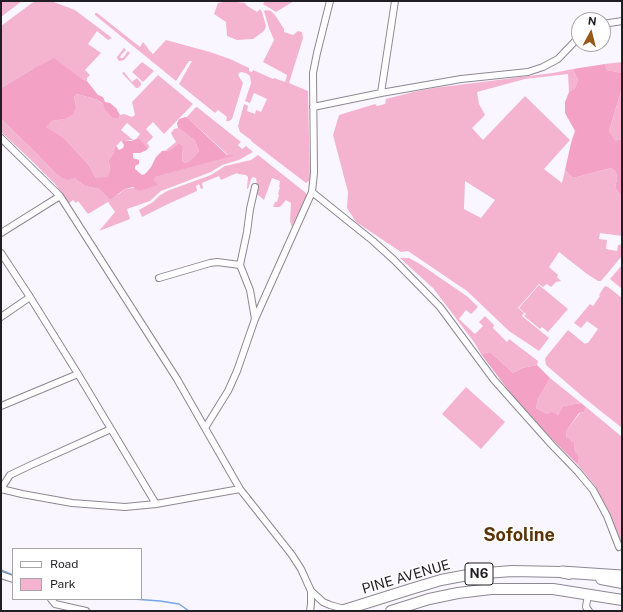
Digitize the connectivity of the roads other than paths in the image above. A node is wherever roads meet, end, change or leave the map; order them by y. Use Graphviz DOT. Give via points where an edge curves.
graph roads {
  1 [pos="330,1"];
  2 [pos="395,1"];
  3 [pos="622,21"];
  4 [pos="611,23"];
  5 [pos="571,45"];
  6 [pos="381,93"];
  7 [pos="313,107"];
  8 [pos="1,138"];
  9 [pos="255,188"];
  10 [pos="312,192"];
  11 [pos="60,196"];
  12 [pos="1,233"];
  13 [pos="1,253"];
  14 [pos="240,265"];
  15 [pos="159,278"];
  16 [pos="30,297"];
  17 [pos="1,316"];
  18 [pos="255,320"];
  19 [pos="78,374"];
  20 [pos="1,406"];
  21 [pos="205,428"];
  22 [pos="111,429"];
  23 [pos="1,489"];
  24 [pos="240,489"];
  25 [pos="156,504"];
  26 [pos="619,547"];
  27 [pos="562,572"];
  28 [pos="1,575"];
  29 [pos="622,576"];
  30 [pos="12,579"];
  31 [pos="622,583"];
  32 [pos="311,591"];
  33 [pos="588,594"];
  34 [pos="52,600"];
  35 [pos="622,600"];
  36 [pos="343,610"];
  37 [pos="86,611"];
  38 [pos="310,611"];
  39 [pos="391,611"];
  40 [pos="589,611"];
  1 -- 7 [label="street" via="313,73"];
  2 -- 6 [label="street"];
  3 -- 4 [label="street"];
  5 -- 6 [label="street" via="558,59 528,72 461,79"];
  6 -- 7 [label="street"];
  7 -- 10 [label="street"];
  8 -- 11 [label="street"];
  9 -- 14 [label="street"];
  10 -- 18 [label="street"];
  10 -- 26 [label="street" via="394,260 440,307 494,380 593,490"];
  11 -- 12 [label="street"];
  11 -- 21 [label="street" via="177,379"];
  13 -- 16 [label="street"];
  14 -- 15 [label="street" via="210,263"];
  14 -- 18 [label="street" via="250,290"];
  16 -- 17 [label="street"];
  16 -- 19 [label="street"];
  18 -- 21 [label="street" via="228,391"];
  19 -- 20 [label="street"];
  19 -- 22 [label="street"];
  21 -- 24 [label="street"];
  22 -- 23 [label="street" via="10,475"];
  22 -- 25 [label="street"];
  23 -- 25 [label="street" via="79,504 125,507"];
  24 -- 25 [label="street"];
  24 -- 32 [label="street" via="292,555"];
  27 -- 29 [label="highway"];
  27 -- 31 [label="main road, PINE AVENUE / N6"];
  27 -- 36 [label="main road, PINE AVENUE / N6" via="512,571 473,574 434,582"];
  28 -- 30 [label="street"];
  32 -- 36 [label="street" via="323,602"];
  32 -- 38 [label="street"];
  33 -- 35 [label="main road, N6"];
  33 -- 39 [label="main road, N6" via="553,589 491,590 458,593"];
  33 -- 40 [label="street" via="586,608"];
  34 -- 37 [label="street" via="55,604"];
}
